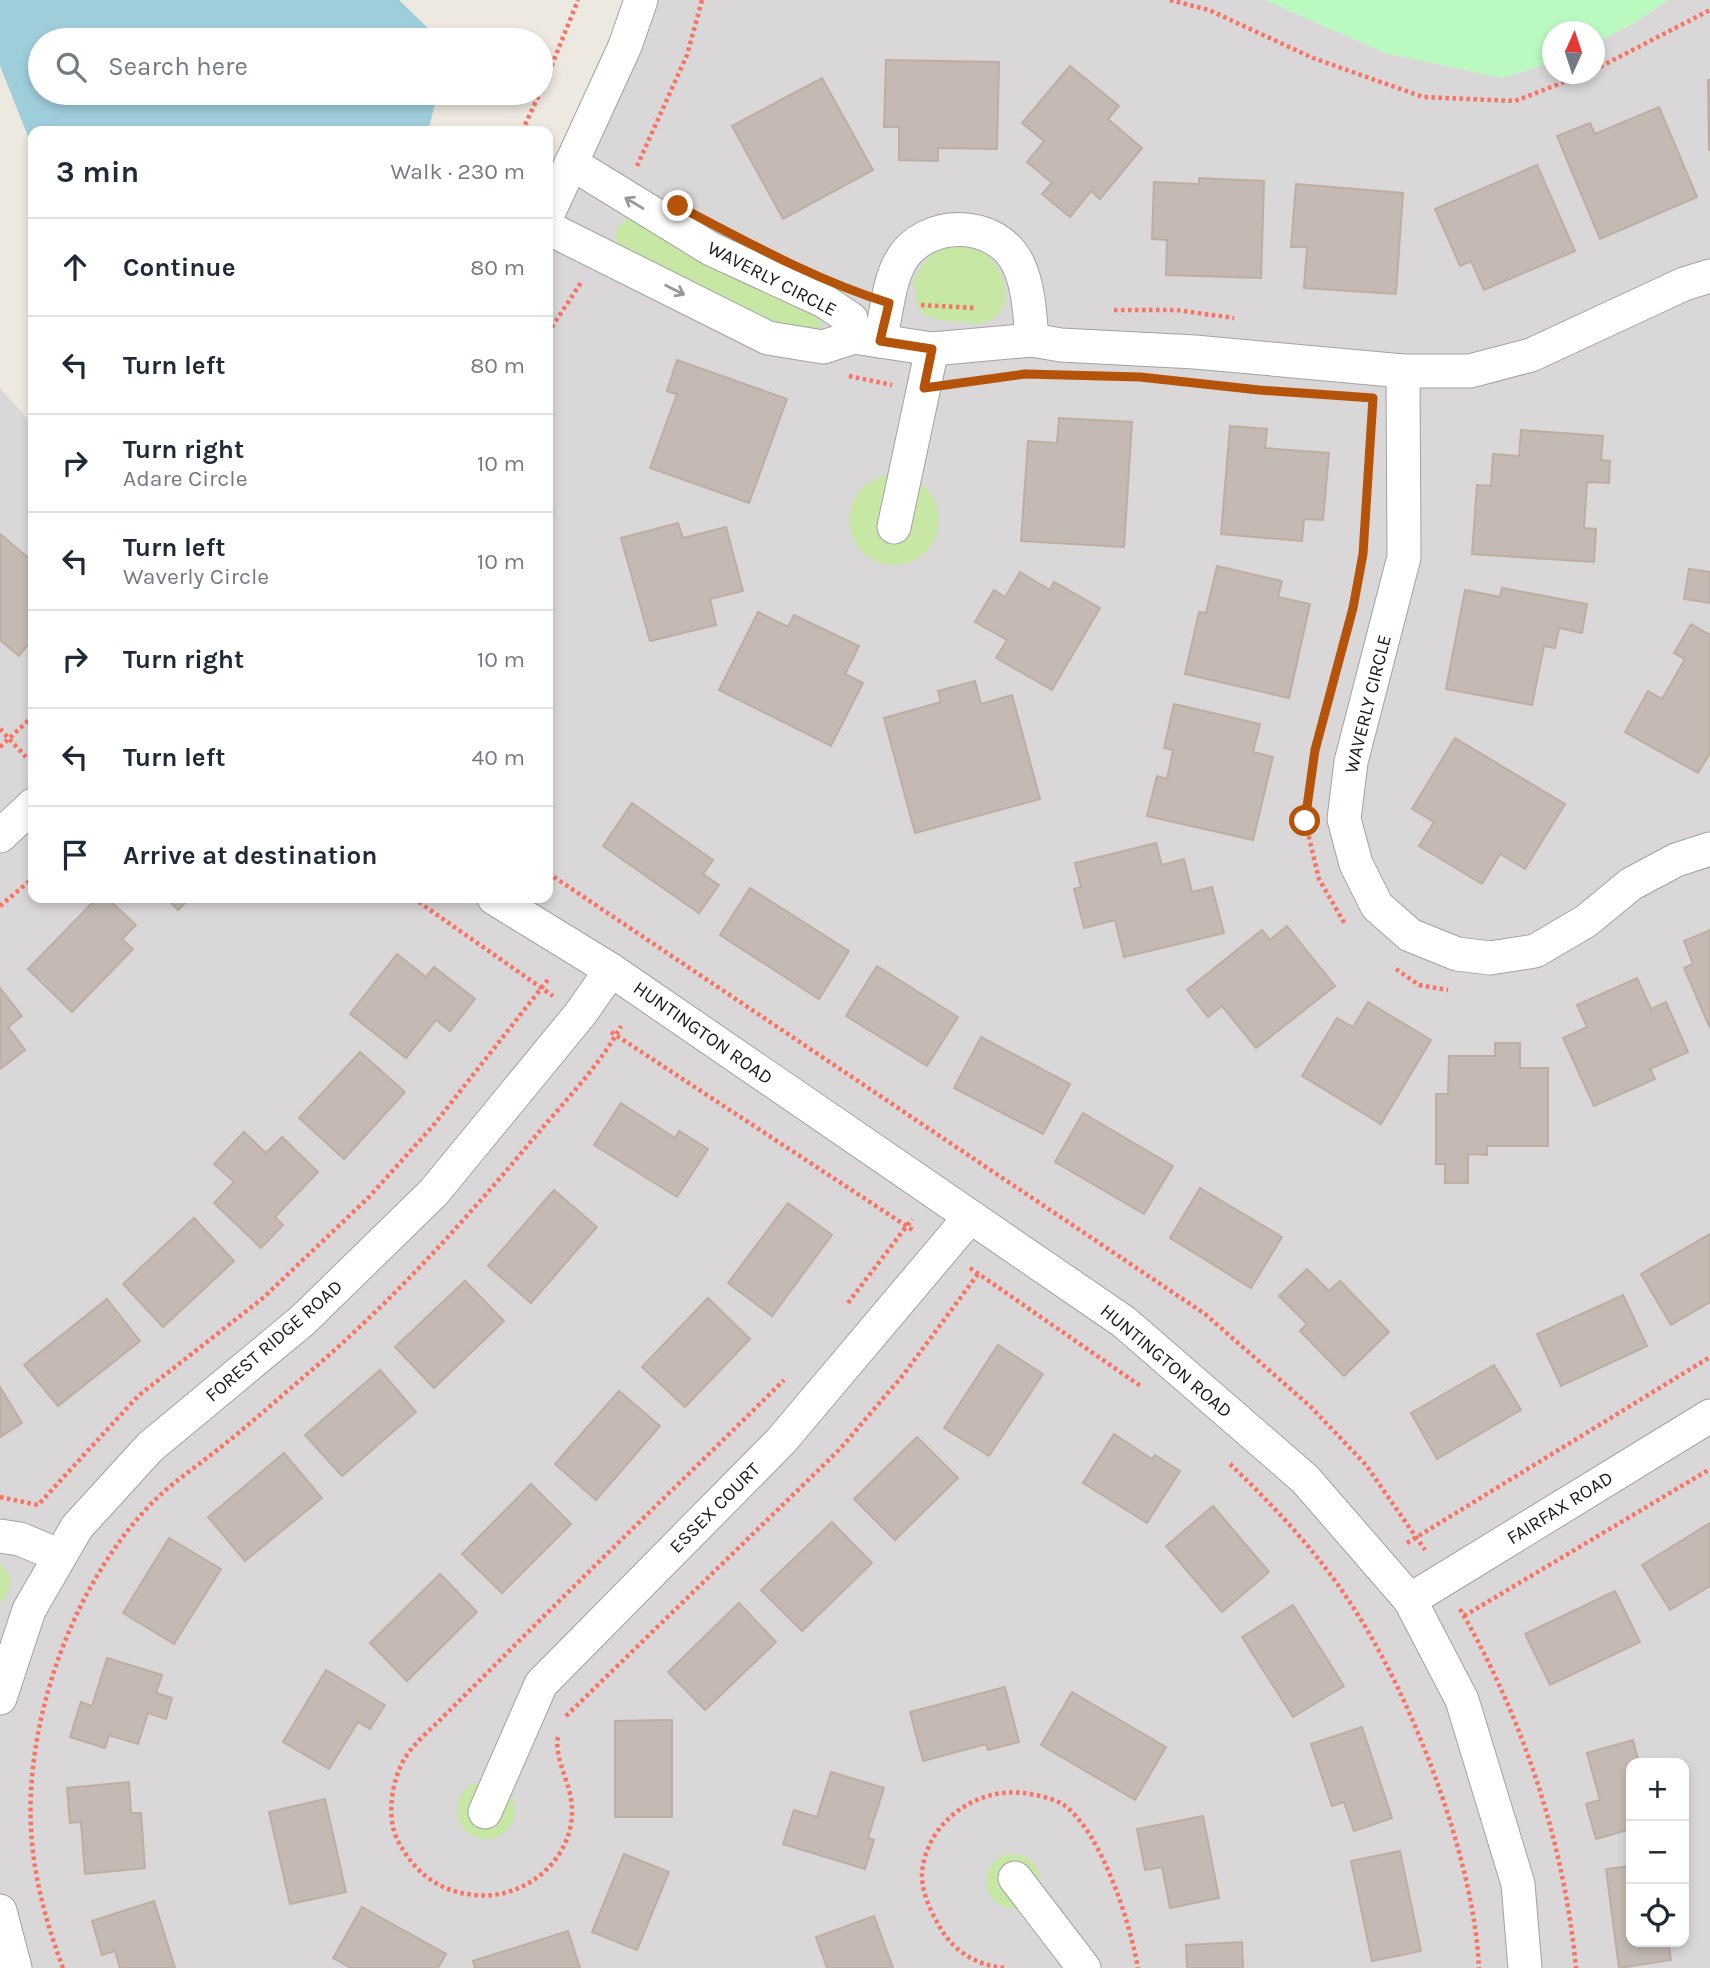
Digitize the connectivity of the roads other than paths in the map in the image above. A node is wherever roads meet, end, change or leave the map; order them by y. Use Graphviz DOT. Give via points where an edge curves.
graph roads {
  1 [pos="641,0"];
  2 [pos="571,163"];
  3 [pos="553,203"];
  4 [pos="553,230"];
  5 [pos="1710,276"];
  6 [pos="1030,325"];
  7 [pos="867,339"];
  8 [pos="932,349"];
  9 [pos="1403,371"];
  10 [pos="894,527"];
  11 [pos="1710,849"];
  12 [pos="502,903"];
  13 [pos="611,970"];
  14 [pos="970,1217"];
  15 [pos="1710,1416"];
  16 [pos="0,1536"];
  17 [pos="60,1556"];
  18 [pos="1410,1600"];
  19 [pos="6,1658"];
  20 [pos="0,1698"];
  21 [pos="485,1812"];
  22 [pos="1014,1878"];
  23 [pos="0,1911"];
  24 [pos="15,1968"];
  25 [pos="1084,1968"];
  26 [pos="1525,1968"];
  1 -- 2 [label="street"];
  2 -- 3 [label="street"];
  7 -- 2 [label="street, WAVERLY CIRCLE, one-way" via="851,319 824,301 710,249"];
  4 -- 7 [label="street, WAVERLY CIRCLE, one-way" via="768,338 823,347"];
  5 -- 9 [label="street, WAVERLY CIRCLE" via="1531,355 1470,371"];
  6 -- 7 [label="street" via="1019,265 1000,242 969,228 934,233 908,250 898,264 889,303"];
  6 -- 8 [label="street, WAVERLY CIRCLE"];
  6 -- 9 [label="street, WAVERLY CIRCLE" via="1061,345"];
  7 -- 8 [label="street, WAVERLY CIRCLE"];
  8 -- 10 [label="street"];
  9 -- 11 [label="street, WAVERLY CIRCLE" via="1404,557 1350,762 1344,819 1356,864 1377,906 1410,935 1457,954 1490,958 1535,951 1586,921 1631,884 1676,860"];
  12 -- 13 [label="street, HUNTINGTON ROAD"];
  13 -- 14 [label="street, HUNTINGTON ROAD"];
  13 -- 17 [label="street, FOREST RIDGE ROAD" via="434,1192 303,1320 150,1447 77,1527"];
  14 -- 18 [label="street, HUNTINGTON ROAD" via="1124,1322 1295,1471"];
  14 -- 21 [label="street, ESSEX COURT" via="781,1441 541,1684"];
  15 -- 18 [label="street, FAIRFAX ROAD"];
  16 -- 17 [label="street"];
  17 -- 19 [label="street, FOREST RIDGE ROAD"];
  18 -- 26 [label="street, HUNTINGTON ROAD" via="1462,1699 1486,1775 1518,1884"];
  19 -- 20 [label="street, FOREST RIDGE ROAD"];
  22 -- 25 [label="street"];
  23 -- 24 [label="street"];
}
